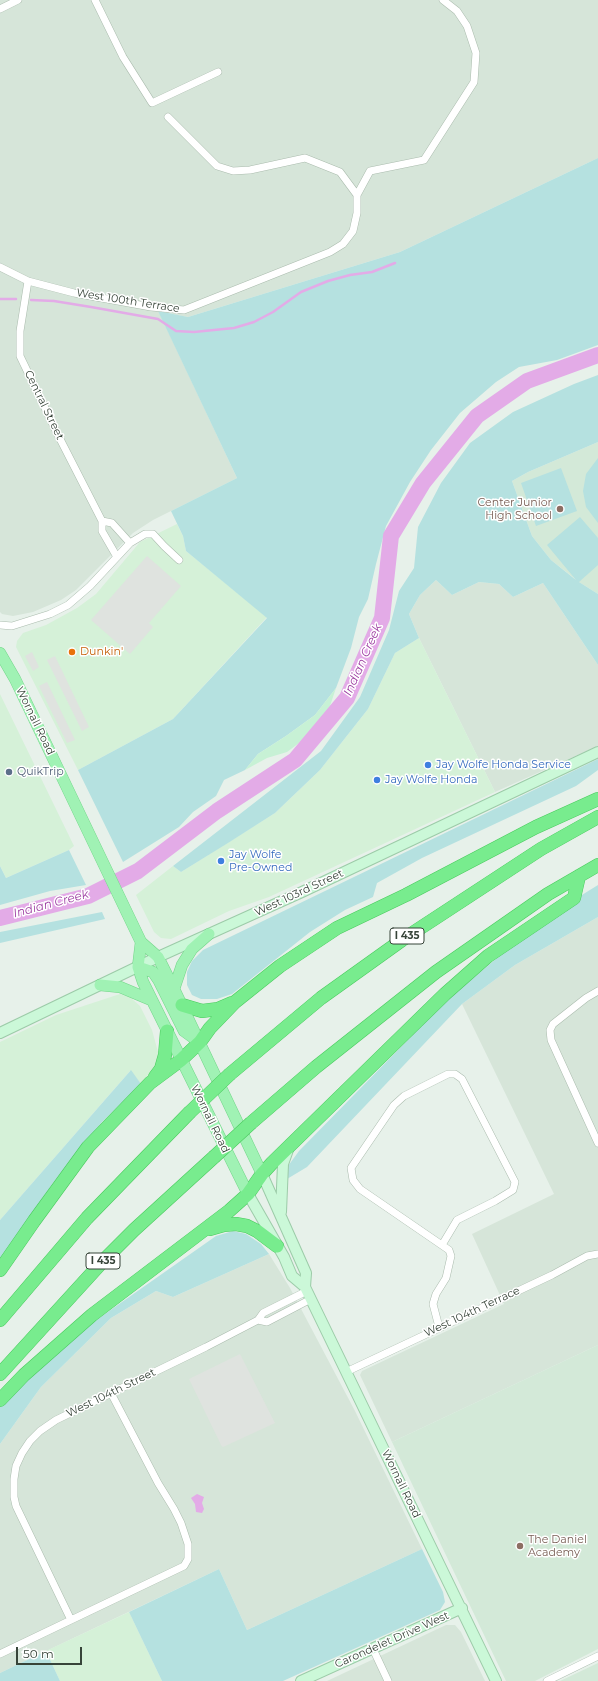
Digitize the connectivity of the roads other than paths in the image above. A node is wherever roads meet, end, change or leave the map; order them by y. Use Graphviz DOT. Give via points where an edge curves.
graph roads {
  1 [pos="18,0"];
  2 [pos="95,0"];
  3 [pos="443,0"];
  4 [pos="0,9"];
  5 [pos="218,72"];
  6 [pos="168,117"];
  7 [pos="357,195"];
  8 [pos="0,267"];
  9 [pos="28,281"];
  10 [pos="102,521"];
  11 [pos="130,543"];
  12 [pos="117,557"];
  13 [pos="178,560"];
  14 [pos="0,625"];
  15 [pos="0,653"];
  16 [pos="598,752"];
  17 [pos="598,799"];
  18 [pos="598,817"];
  19 [pos="598,865"];
  20 [pos="579,876"];
  21 [pos="209,934"];
  22 [pos="141,942"];
  23 [pos="158,957"];
  24 [pos="138,967"];
  25 [pos="100,985"];
  26 [pos="174,989"];
  27 [pos="598,991"];
  28 [pos="151,1000"];
  29 [pos="235,1002"];
  30 [pos="182,1005"];
  31 [pos="167,1031"];
  32 [pos="0,1033"];
  33 [pos="200,1042"];
  34 [pos="181,1060"];
  35 [pos="150,1083"];
  36 [pos="598,1143"];
  37 [pos="290,1145"];
  38 [pos="262,1174"];
  39 [pos="248,1194"];
  40 [pos="280,1214"];
  41 [pos="203,1231"];
  42 [pos="442,1245"];
  43 [pos="277,1246"];
  44 [pos="598,1254"];
  45 [pos="0,1270"];
  46 [pos="308,1292"];
  47 [pos="0,1320"];
  48 [pos="439,1327"];
  49 [pos="346,1372"];
  50 [pos="0,1374"];
  51 [pos="111,1393"];
  52 [pos="0,1400"];
  53 [pos="462,1608"];
  54 [pos="71,1620"];
  55 [pos="373,1649"];
  56 [pos="0,1654"];
  57 [pos="598,1656"];
  58 [pos="301,1681"];
  59 [pos="388,1681"];
  60 [pos="496,1681"];
  61 [pos="548,1681"];
  1 -- 4 [label="street"];
  2 -- 5 [label="street" via="123,57 152,103"];
  3 -- 7 [label="street" via="458,11 467,26 476,53 474,82 424,160 370,171"];
  6 -- 7 [label="street" via="217,166 233,171 250,170 304,158 340,172"];
  7 -- 9 [label="street, West 100th Terrace" via="353,231 343,244 330,252 184,310 151,307 74,293"];
  8 -- 9 [label="street, West 100th Terrace"];
  9 -- 10 [label="street, Central Street" via="20,331 20,356"];
  10 -- 11 [label="street" via="112,524"];
  10 -- 12 [label="street, Central Street" via="102,531"];
  11 -- 12 [label="street"];
  11 -- 13 [label="street" via="145,534 153,534"];
  12 -- 14 [label="street" via="68,605 50,614 12,626"];
  15 -- 22 [label="main road, Wornall Road" via="15,679"];
  16 -- 21 [label="street, West 103rd Street"];
  17 -- 29 [label="highway" via="536,827 413,892 337,928 280,966"];
  18 -- 47 [label="highway, I 435, bridge" via="541,849 402,940 321,998 230,1074 87,1218"];
  19 -- 20 [label="highway, I 435"];
  20 -- 37 [label="highway" via="574,898 483,960"];
  20 -- 50 [label="highway, I 435, bridge" via="548,894 436,972 316,1067 134,1230"];
  21 -- 23 [label="street, West 103rd Street"];
  21 -- 26 [label="main road" via="192,949 182,965"];
  22 -- 23 [label="main road, Wornall Road"];
  22 -- 24 [label="main road, Wornall Road"];
  23 -- 24 [label="street, West 103rd Street"];
  23 -- 26 [label="main road, Wornall Road"];
  24 -- 25 [label="street, West 103rd Street"];
  24 -- 28 [label="main road, Wornall Road"];
  24 -- 33 [label="main road" via="152,972 184,1031"];
  25 -- 28 [label="main road" via="120,987"];
  25 -- 32 [label="street, West 103rd Street"];
  26 -- 30 [label="main road, Wornall Road"];
  27 -- 36 [label="street" via="553,1024 550,1030 551,1040"];
  28 -- 31 [label="main road, Wornall Road"];
  29 -- 30 [label="highway" via="218,1009 202,1011"];
  29 -- 33 [label="highway"];
  30 -- 33 [label="main road, Wornall Road"];
  31 -- 34 [label="main road, Wornall Road"];
  31 -- 35 [label="highway" via="161,1069"];
  33 -- 34 [label="highway"];
  33 -- 38 [label="main road, Wornall Road"];
  34 -- 35 [label="highway"];
  34 -- 39 [label="main road, Wornall Road"];
  35 -- 45 [label="highway" via="88,1147"];
  37 -- 38 [label="highway"];
  37 -- 40 [label="street" via="283,1164"];
  38 -- 39 [label="highway"];
  38 -- 40 [label="street, Wornall Road"];
  39 -- 41 [label="highway"];
  39 -- 43 [label="street, Wornall Road"];
  40 -- 46 [label="street, Wornall Road" via="306,1273"];
  41 -- 43 [label="highway" via="224,1225 247,1226"];
  41 -- 52 [label="highway" via="92,1315 24,1375"];
  42 -- 42 [label="street" via="360,1189 352,1180 351,1168 394,1105 404,1096 448,1074 455,1074 462,1079 514,1182 512,1190 457,1220"];
  42 -- 48 [label="street" via="449,1250 451,1256 446,1278 433,1304"];
  43 -- 46 [label="street, Wornall Road" via="292,1276"];
  44 -- 48 [label="street, West 104th Terrace" via="587,1256"];
  46 -- 49 [label="street, Wornall Road"];
  46 -- 51 [label="street, West 104th Street" via="267,1322 258,1320"];
  48 -- 49 [label="street, West 104th Terrace"];
  49 -- 53 [label="street, Wornall Road"];
  51 -- 54 [label="street, West 104th Street" via="56,1420 40,1431 30,1441 16,1466 13,1488 16,1506"];
  51 -- 54 [label="street" via="181,1523 188,1544 188,1559 184,1566"];
  53 -- 55 [label="street, Carondelet Drive West"];
  53 -- 60 [label="street, Wornall Road"];
  54 -- 56 [label="street"];
  55 -- 58 [label="street, Carondelet Drive West"];
  55 -- 59 [label="street"];
  57 -- 61 [label="street"];
}
